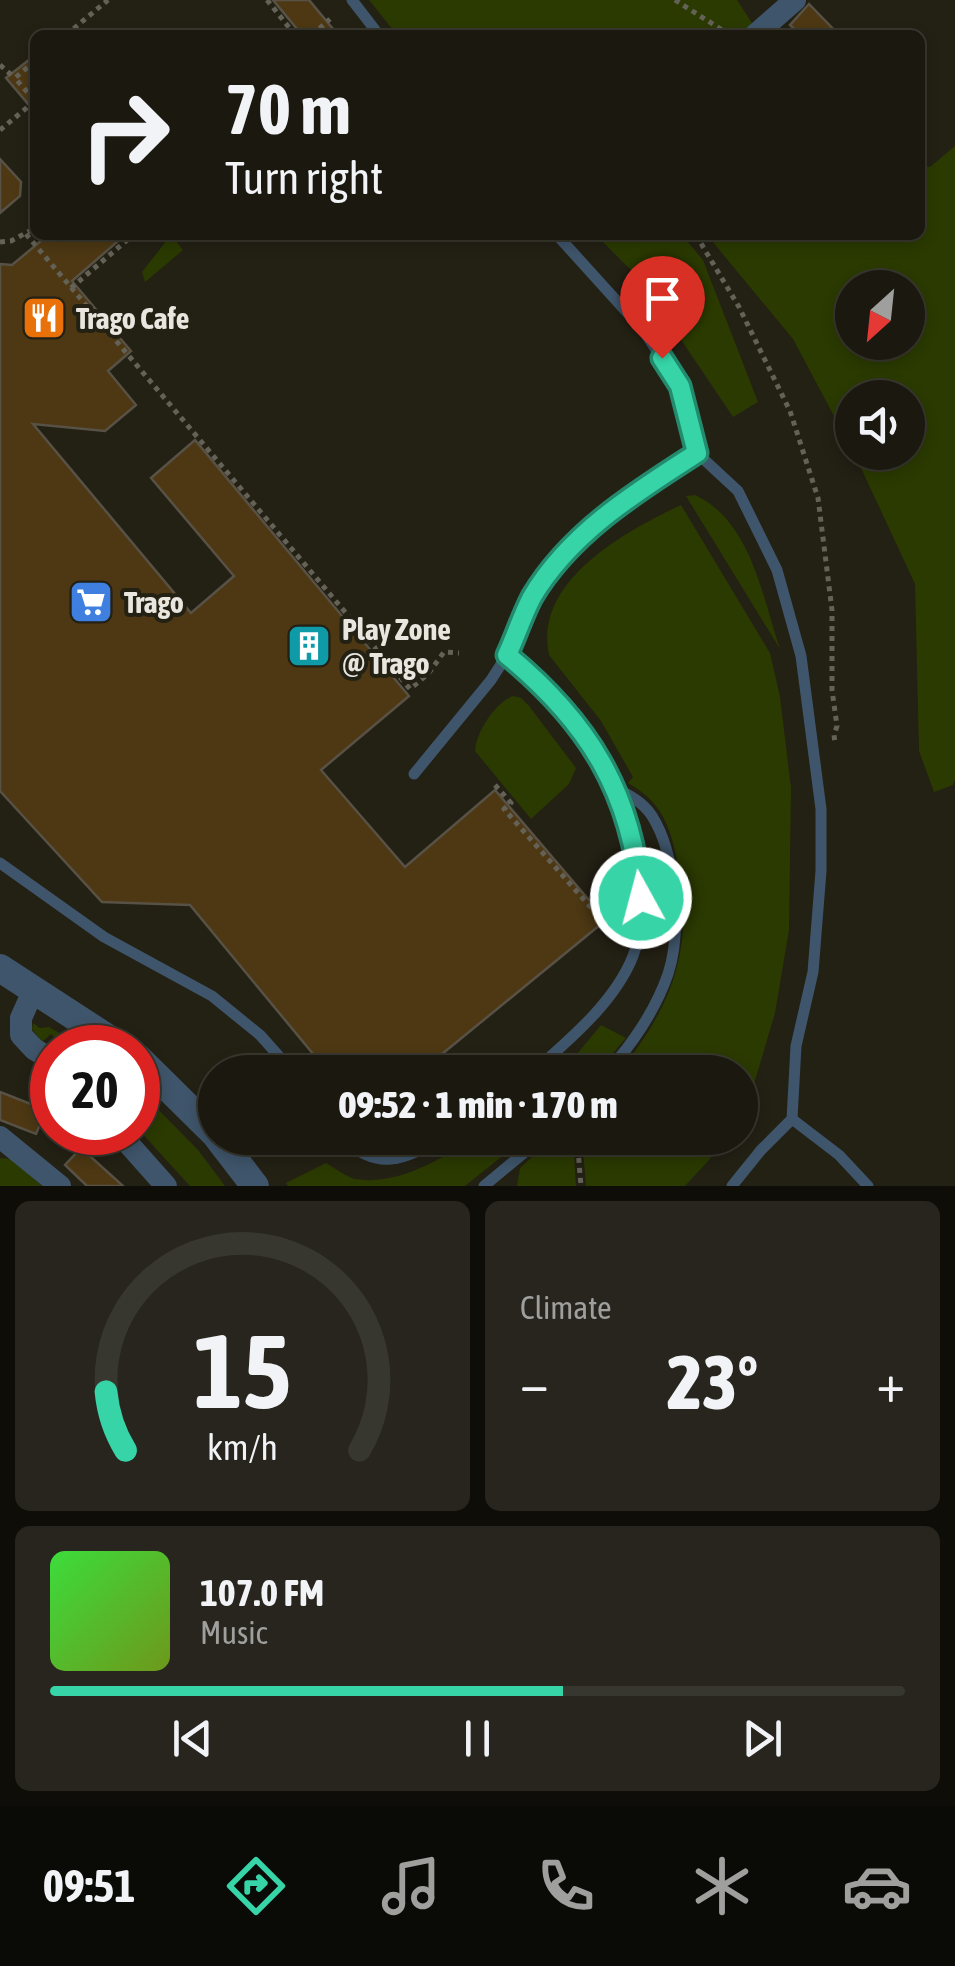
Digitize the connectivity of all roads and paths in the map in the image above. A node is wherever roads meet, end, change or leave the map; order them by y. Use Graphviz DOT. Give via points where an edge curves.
graph roads {
  1 [pos="108,0"];
  2 [pos="266,0"];
  3 [pos="352,0"];
  4 [pos="674,0"];
  5 [pos="795,0"];
  6 [pos="330,19"];
  7 [pos="72,30"];
  8 [pos="291,30"];
  9 [pos="318,30"];
  10 [pos="375,30"];
  11 [pos="722,30"];
  12 [pos="761,30"];
  13 [pos="0,65"];
  14 [pos="30,65"];
  15 [pos="15,78"];
  16 [pos="30,95"];
  17 [pos="30,105"];
  18 [pos="0,130"];
  19 [pos="30,231"];
  20 [pos="26,234"];
  21 [pos="30,239"];
  22 [pos="31,240"];
  23 [pos="127,240"];
  24 [pos="562,240"];
  25 [pos="699,240"];
  26 [pos="0,242"];
  27 [pos="71,288"];
  28 [pos="697,453"];
  29 [pos="460,653"];
  30 [pos="507,655"];
  31 [pos="835,743"];
  32 [pos="414,774"];
  33 [pos="495,785"];
  34 [pos="615,788"];
  35 [pos="0,863"];
  36 [pos="620,888"];
  37 [pos="0,968"];
  38 [pos="34,989"];
  39 [pos="88,1025"];
  40 [pos="30,1045"];
  41 [pos="278,1055"];
  42 [pos="551,1055"];
  43 [pos="621,1055"];
  44 [pos="160,1080"];
  45 [pos="198,1118"];
  46 [pos="792,1119"];
  47 [pos="0,1137"];
  48 [pos="138,1155"];
  49 [pos="231,1155"];
  50 [pos="370,1155"];
  51 [pos="411,1155"];
  52 [pos="525,1155"];
  53 [pos="579,1155"];
  54 [pos="500,1181"];
  55 [pos="60,1186"];
  56 [pos="166,1186"];
  57 [pos="256,1186"];
  58 [pos="484,1186"];
  59 [pos="581,1186"];
  60 [pos="732,1186"];
  61 [pos="868,1186"];
  1 -- 7 [label="path"];
  2 -- 8 [label="path"];
  3 -- 10 [label="lane"];
  4 -- 11 [label="path"];
  5 -- 12 [label="street"];
  6 -- 9 [label="path"];
  13 -- 15 [label="path"];
  14 -- 15 [label="path"];
  15 -- 16 [label="path"];
  17 -- 18 [label="path"];
  19 -- 20 [label="path"];
  20 -- 21 [label="path"];
  20 -- 26 [label="path"];
  22 -- 27 [label="path"];
  23 -- 27 [label="path"];
  24 -- 28 [label="lane" via="643,330 680,386"];
  25 -- 31 [label="path" via="790,412 818,498 832,610"];
  27 -- 29 [label="path" via="410,689 444,652"];
  28 -- 30 [label="lane" via="632,494 563,554 535,593"];
  28 -- 46 [label="lane" via="738,491 777,570 801,656 815,745 820,871"];
  30 -- 32 [label="lane"];
  30 -- 34 [label="lane" via="576,722"];
  33 -- 36 [label="path" via="510,803 504,809 594,911"];
  34 -- 42 [label="lane" via="638,860 639,932 633,957 596,1011"];
  34 -- 43 [label="lane" via="652,816 669,864 675,930 668,975"];
  35 -- 41 [label="lane" via="104,937 212,996"];
  37 -- 38 [label="street"];
  38 -- 39 [label="street"];
  38 -- 40 [label="street" via="19,1026"];
  44 -- 45 [label="street"];
  46 -- 60 [label="lane"];
  46 -- 61 [label="lane"];
  47 -- 55 [label="street"];
  48 -- 56 [label="street"];
  49 -- 57 [label="street"];
  50 -- 51 [label="lane"];
  52 -- 54 [label="lane"];
  53 -- 59 [label="path"];
  54 -- 58 [label="lane"];
}
